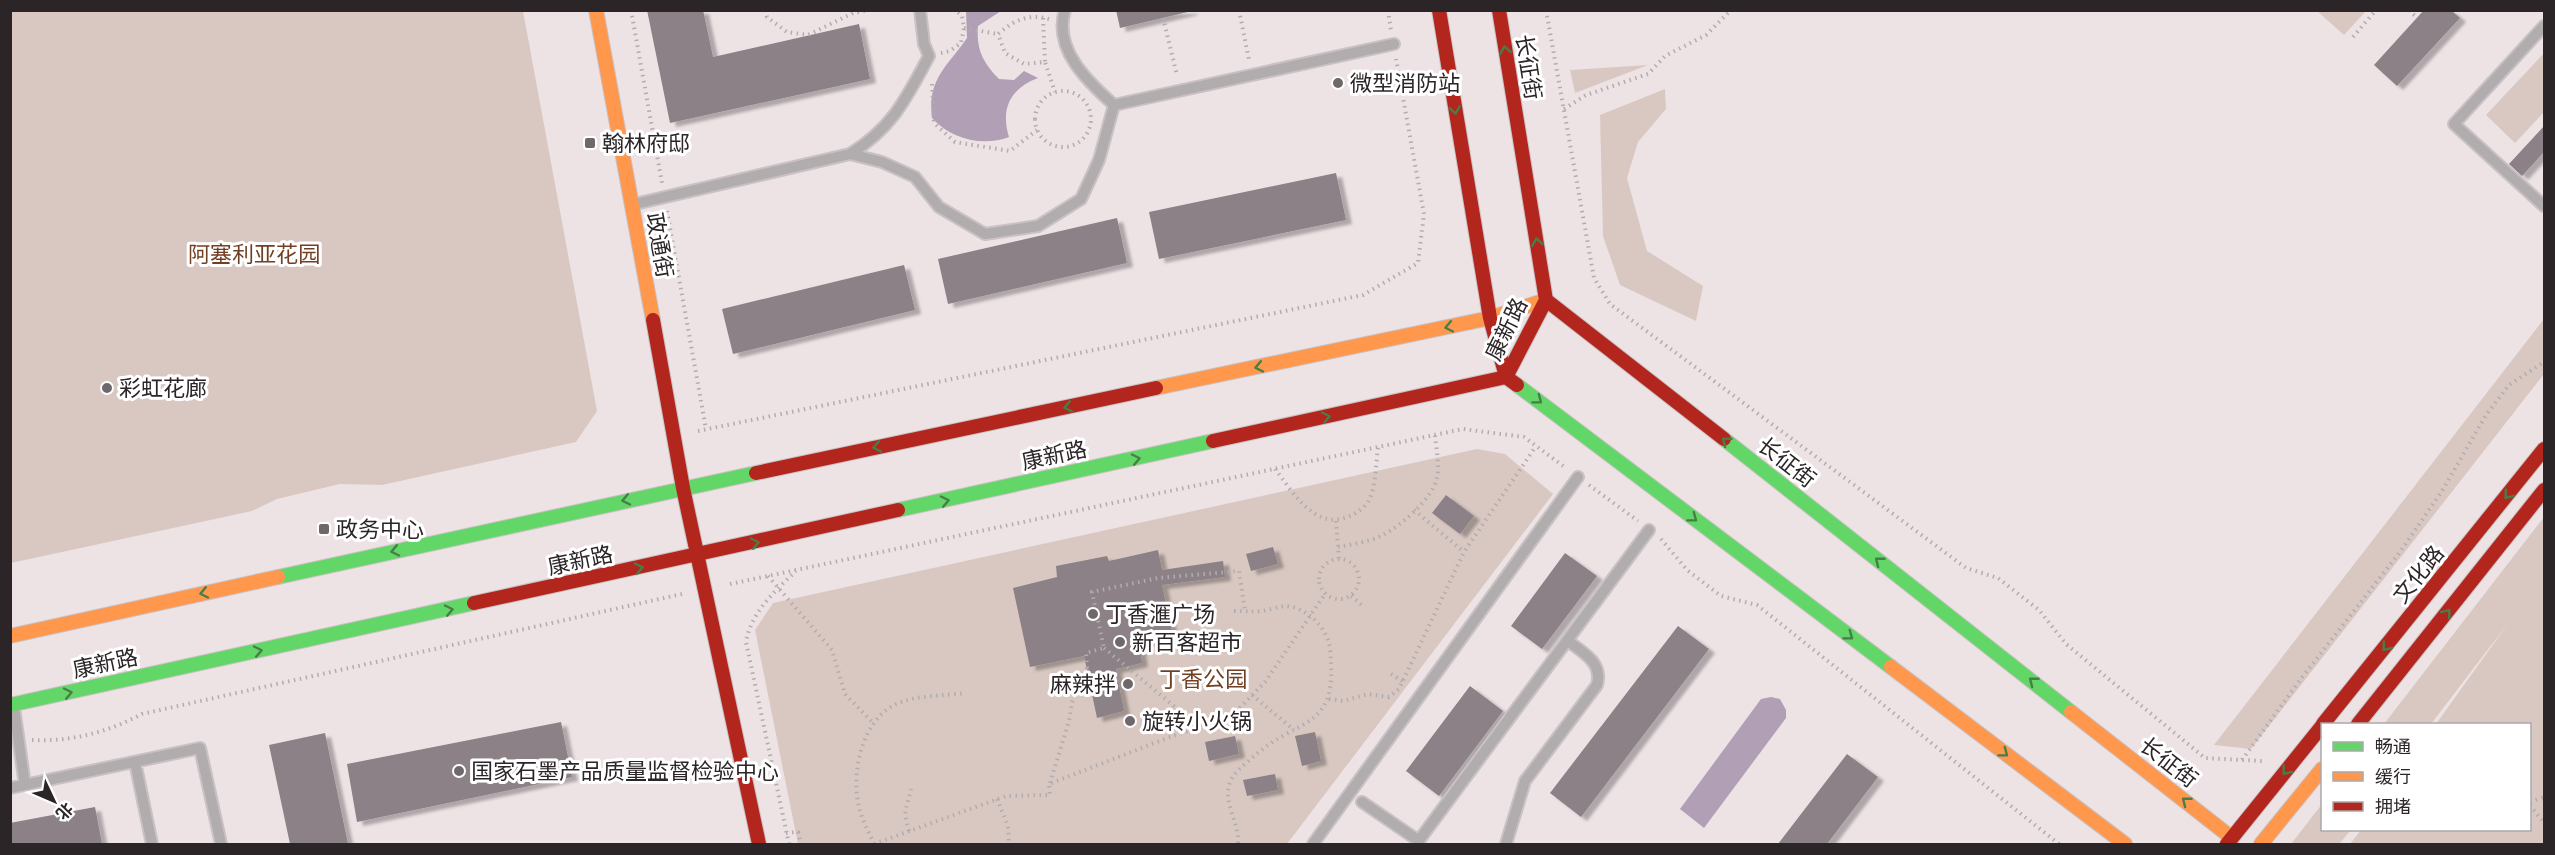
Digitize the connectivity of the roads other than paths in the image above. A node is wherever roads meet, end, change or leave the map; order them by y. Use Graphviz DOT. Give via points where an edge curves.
graph roads {
  1 [pos="596,10"];
  2 [pos="920,10"];
  3 [pos="1065,10"];
  4 [pos="1439,10"];
  5 [pos="1499,10"];
  6 [pos="2544,26"];
  7 [pos="1394,44"];
  8 [pos="1114,105"];
  9 [pos="850,154"];
  10 [pos="631,205"];
  11 [pos="2544,206"];
  12 [pos="1546,300"];
  13 [pos="1490,318"];
  14 [pos="1506,377"];
  15 [pos="2544,449"];
  16 [pos="1578,477"];
  17 [pos="683,488"];
  18 [pos="2544,490"];
  19 [pos="1650,530"];
  20 [pos="698,555"];
  21 [pos="10,636"];
  22 [pos="1568,641"];
  23 [pos="12,705"];
  24 [pos="2325,723"];
  25 [pos="2359,723"];
  26 [pos="2321,728"];
  27 [pos="135,762"];
  28 [pos="2321,770"];
  29 [pos="25,785"];
  30 [pos="10,788"];
  31 [pos="1362,802"];
  32 [pos="2230,842"];
  33 [pos="1418,843"];
  34 [pos="152,844"];
  35 [pos="221,844"];
  36 [pos="759,844"];
  37 [pos="1313,844"];
  38 [pos="1506,844"];
  39 [pos="2125,844"];
  40 [pos="2261,844"];
  1 -- 10 [label="main road, 政通街"];
  2 -- 9 [label="lane" via="929,56 895,116 872,140"];
  3 -- 8 [label="lane" via="1061,23 1067,50 1087,81"];
  4 -- 13 [label="main road, one-way"];
  12 -- 5 [label="main road, 长征街, one-way"];
  6 -- 11 [label="lane" via="2454,124"];
  7 -- 8 [label="lane"];
  8 -- 9 [label="lane" via="1099,160 1081,199 1038,226 985,234 939,207 915,177 882,162"];
  9 -- 10 [label="lane"];
  10 -- 17 [label="main road, 政通街"];
  12 -- 13 [label="main road, 康新路"];
  12 -- 14 [label="main road, 康新路"];
  32 -- 12 [label="main road, 长征街, one-way"];
  13 -- 14 [label="main road"];
  13 -- 17 [label="main road, 康新路, one-way"];
  20 -- 14 [label="main road, 康新路, one-way"];
  14 -- 39 [label="main road, one-way"];
  15 -- 24 [label="main road, 文化路, one-way"];
  16 -- 37 [label="lane"];
  17 -- 20 [label="main road, 政通街"];
  17 -- 21 [label="main road, 康新路, one-way"];
  25 -- 18 [label="main road, 文化路, one-way"];
  19 -- 22 [label="lane"];
  23 -- 20 [label="main road, 康新路, one-way"];
  20 -- 36 [label="main road"];
  22 -- 33 [label="lane"];
  22 -- 38 [label="lane" via="1596,663 1600,675 1597,685 1525,781"];
  23 -- 29 [label="lane"];
  26 -- 32 [label="main road, 文化路, one-way"];
  27 -- 29 [label="lane"];
  27 -- 34 [label="lane"];
  27 -- 35 [label="lane" via="200,748"];
  28 -- 40 [label="main road"];
  29 -- 30 [label="lane"];
  31 -- 33 [label="lane"];
}
